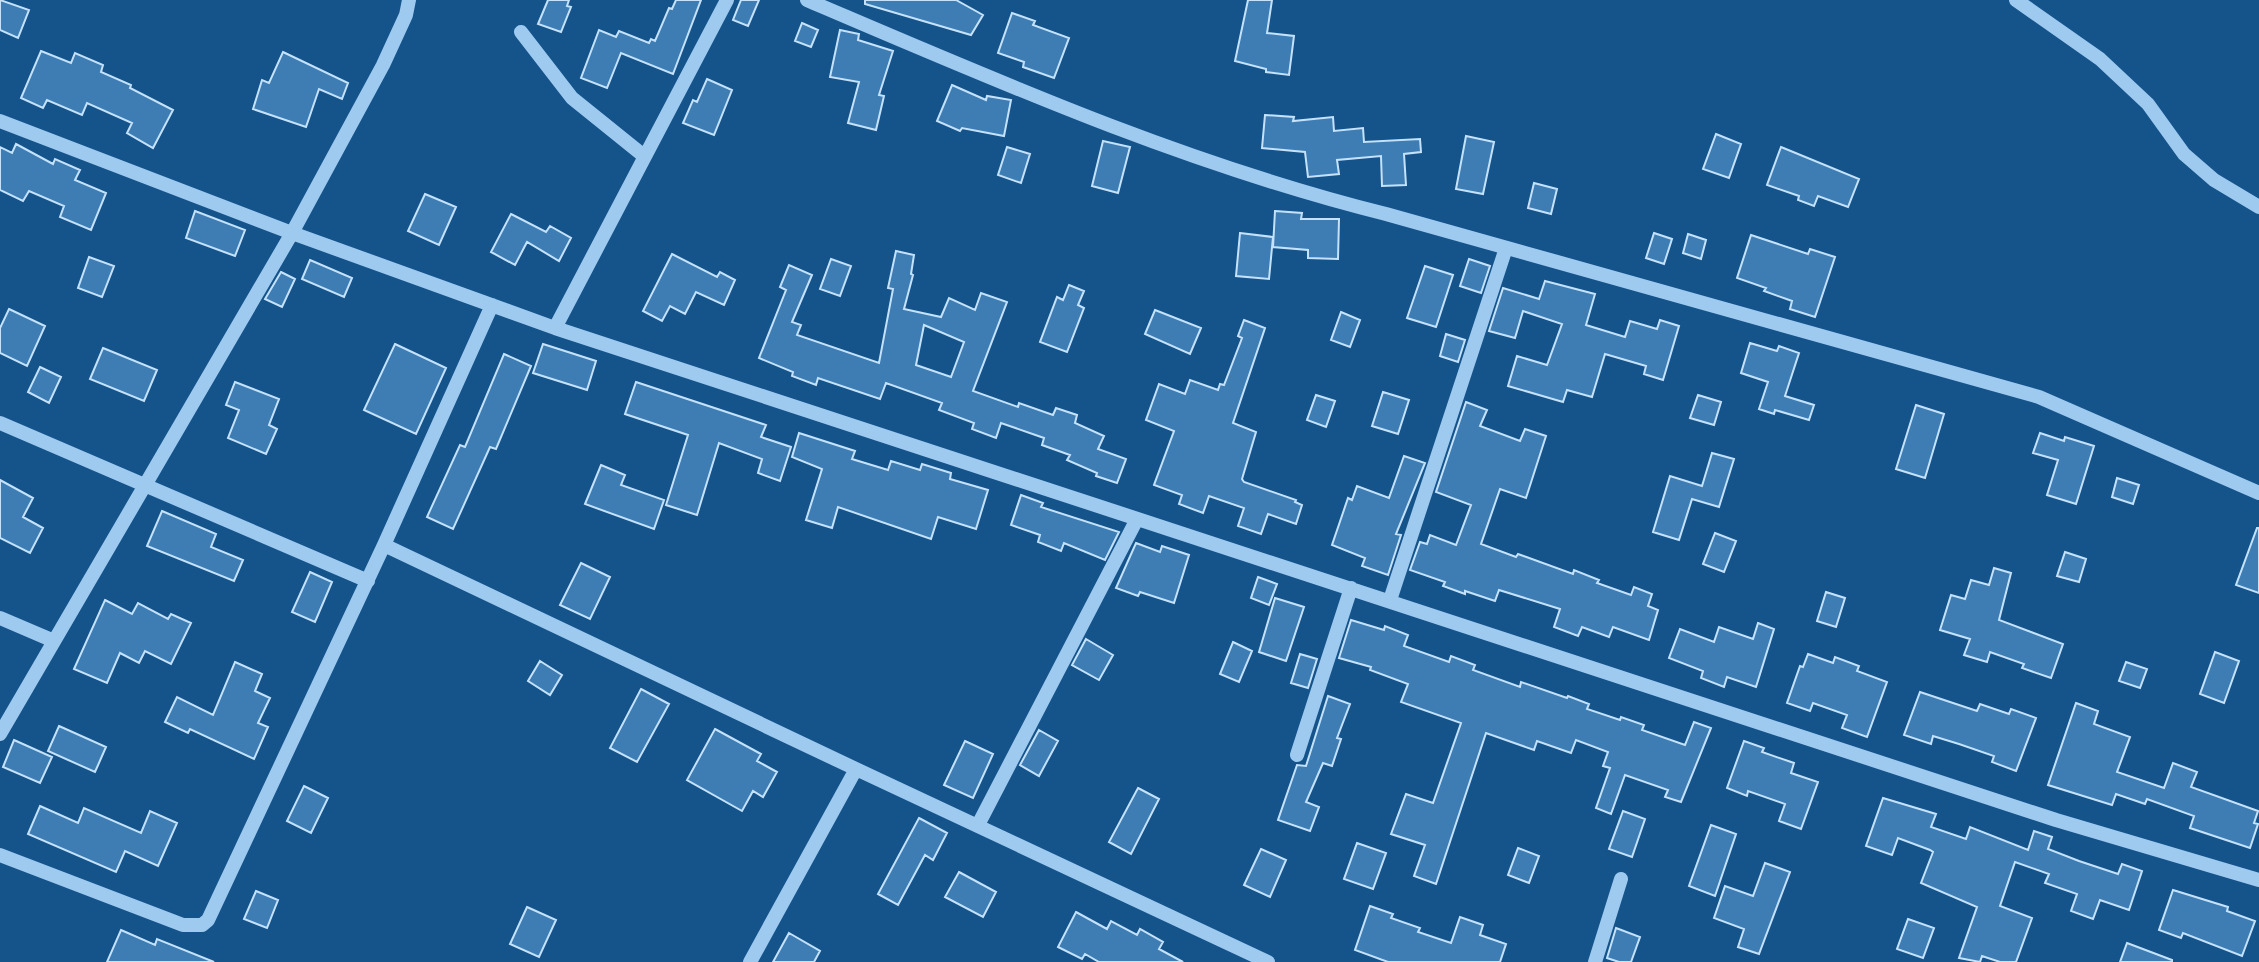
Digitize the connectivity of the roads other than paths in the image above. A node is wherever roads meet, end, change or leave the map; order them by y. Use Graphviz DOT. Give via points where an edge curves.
graph roads {
  1 [pos="409,0"];
  2 [pos="727,0"];
  3 [pos="807,0"];
  4 [pos="2016,0"];
  5 [pos="521,32"];
  6 [pos="0,121"];
  7 [pos="644,156"];
  8 [pos="2259,207"];
  9 [pos="292,233"];
  10 [pos="1506,248"];
  11 [pos="492,305"];
  12 [pos="555,328"];
  13 [pos="0,423"];
  14 [pos="146,485"];
  15 [pos="2259,493"];
  16 [pos="1137,519"];
  17 [pos="384,545"];
  18 [pos="368,581"];
  19 [pos="1351,588"];
  20 [pos="1390,600"];
  21 [pos="0,618"];
  22 [pos="54,641"];
  23 [pos="0,734"];
  24 [pos="1297,755"];
  25 [pos="856,769"];
  26 [pos="978,825"];
  27 [pos="0,855"];
  28 [pos="1621,879"];
  29 [pos="2259,880"];
  30 [pos="750,962"];
  31 [pos="1268,962"];
  32 [pos="1595,962"];
  1 -- 9 [label="street" via="383,65"];
  2 -- 7 [label="street"];
  3 -- 10 [label="street" via="1034,97 1192,157 1305,194"];
  4 -- 8 [label="street" via="2100,59 2148,104 2184,154"];
  5 -- 7 [label="street" via="572,98"];
  6 -- 9 [label="street"];
  7 -- 12 [label="street"];
  9 -- 11 [label="street"];
  9 -- 14 [label="street"];
  10 -- 15 [label="street" via="2039,397"];
  10 -- 20 [label="street"];
  11 -- 12 [label="street"];
  11 -- 17 [label="street"];
  12 -- 16 [label="street"];
  13 -- 14 [label="street"];
  14 -- 18 [label="street"];
  14 -- 22 [label="street"];
  16 -- 19 [label="street"];
  16 -- 26 [label="street"];
  17 -- 18 [label="street"];
  17 -- 25 [label="street"];
  18 -- 27 [label="street" via="202,925 183,925"];
  19 -- 20 [label="street"];
  19 -- 24 [label="street"];
  20 -- 29 [label="street" via="2056,820"];
  21 -- 22 [label="street"];
  22 -- 23 [label="street"];
  25 -- 26 [label="street"];
  25 -- 30 [label="street"];
  26 -- 31 [label="street"];
  28 -- 32 [label="street"];
}
